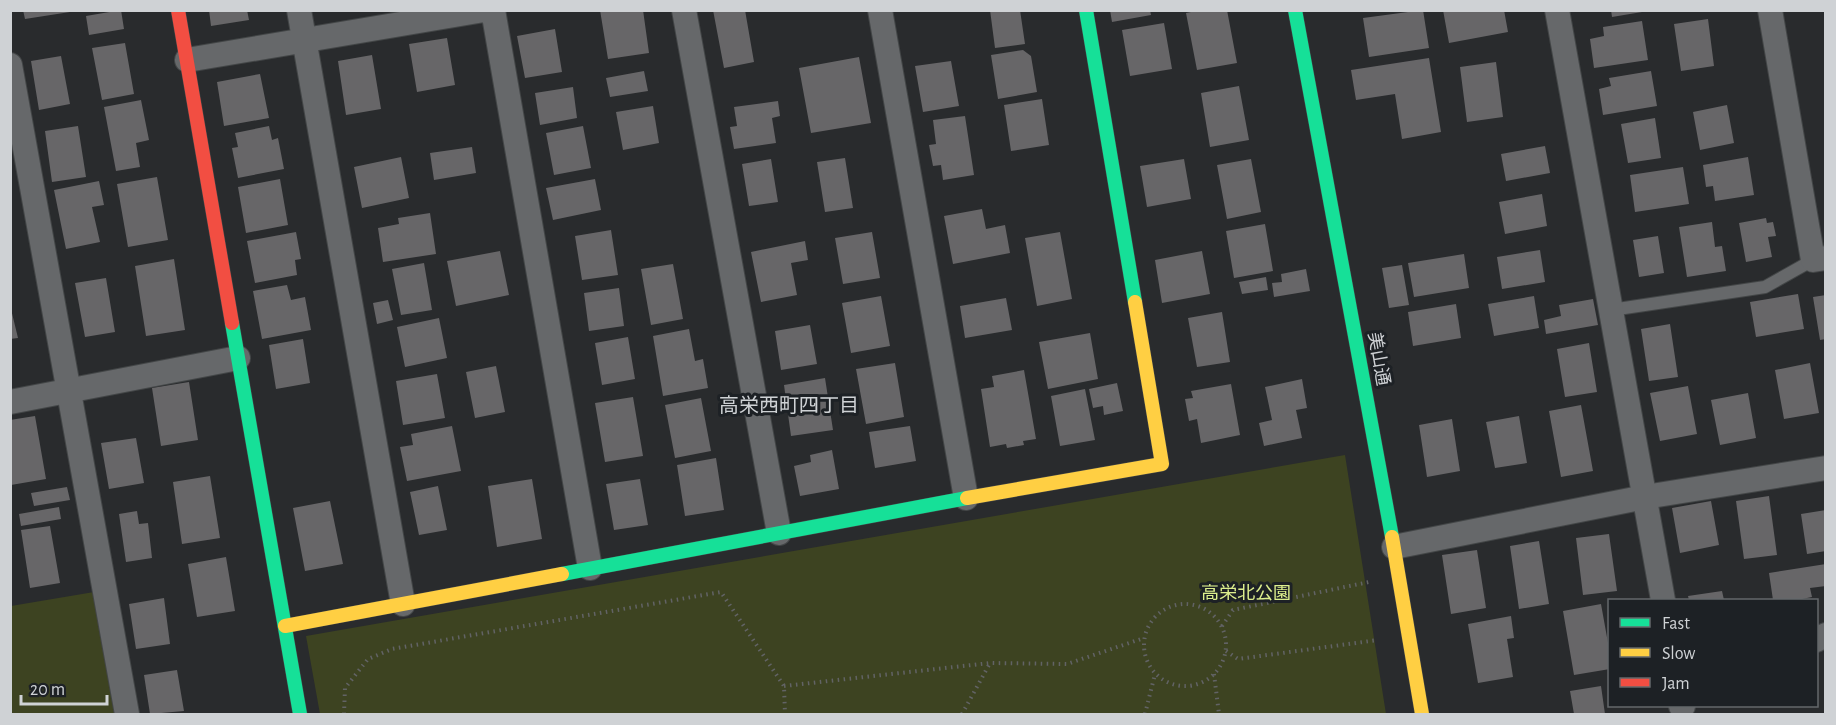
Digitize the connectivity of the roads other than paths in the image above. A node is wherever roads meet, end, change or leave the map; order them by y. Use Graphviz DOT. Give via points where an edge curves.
graph roads {
  1 [pos="178,10"];
  2 [pos="299,10"];
  3 [pos="484,10"];
  4 [pos="493,10"];
  5 [pos="684,10"];
  6 [pos="880,10"];
  7 [pos="1086,10"];
  8 [pos="1295,10"];
  9 [pos="1557,10"];
  10 [pos="1770,10"];
  11 [pos="305,42"];
  12 [pos="187,60"];
  13 [pos="10,64"];
  14 [pos="1819,259"];
  15 [pos="1611,310"];
  16 [pos="238,358"];
  17 [pos="71,391"];
  18 [pos="10,402"];
  19 [pos="1826,468"];
  20 [pos="1645,497"];
  21 [pos="966,498"];
  22 [pos="779,533"];
  23 [pos="1394,547"];
  24 [pos="590,568"];
  25 [pos="1663,599"];
  26 [pos="403,604"];
  27 [pos="285,626"];
  28 [pos="128,714"];
  29 [pos="300,714"];
  30 [pos="1422,714"];
  1 -- 12 [label="street"];
  2 -- 11 [label="street"];
  3 -- 11 [label="street"];
  4 -- 24 [label="street"];
  5 -- 22 [label="street"];
  6 -- 21 [label="street"];
  7 -- 21 [label="street" via="1162,464"];
  8 -- 23 [label="street, 美山通"];
  9 -- 15 [label="street"];
  10 -- 14 [label="street"];
  11 -- 12 [label="street"];
  11 -- 26 [label="street"];
  12 -- 16 [label="street"];
  13 -- 17 [label="street"];
  14 -- 15 [label="lane" via="1765,287"];
  15 -- 20 [label="street"];
  16 -- 17 [label="street"];
  16 -- 27 [label="street"];
  17 -- 18 [label="street"];
  17 -- 28 [label="street"];
  19 -- 20 [label="street"];
  20 -- 23 [label="street"];
  20 -- 25 [label="street"];
  21 -- 22 [label="street"];
  22 -- 24 [label="street"];
  23 -- 30 [label="street, 美山通"];
  24 -- 26 [label="street"];
  26 -- 27 [label="street"];
  27 -- 29 [label="street"];
}
